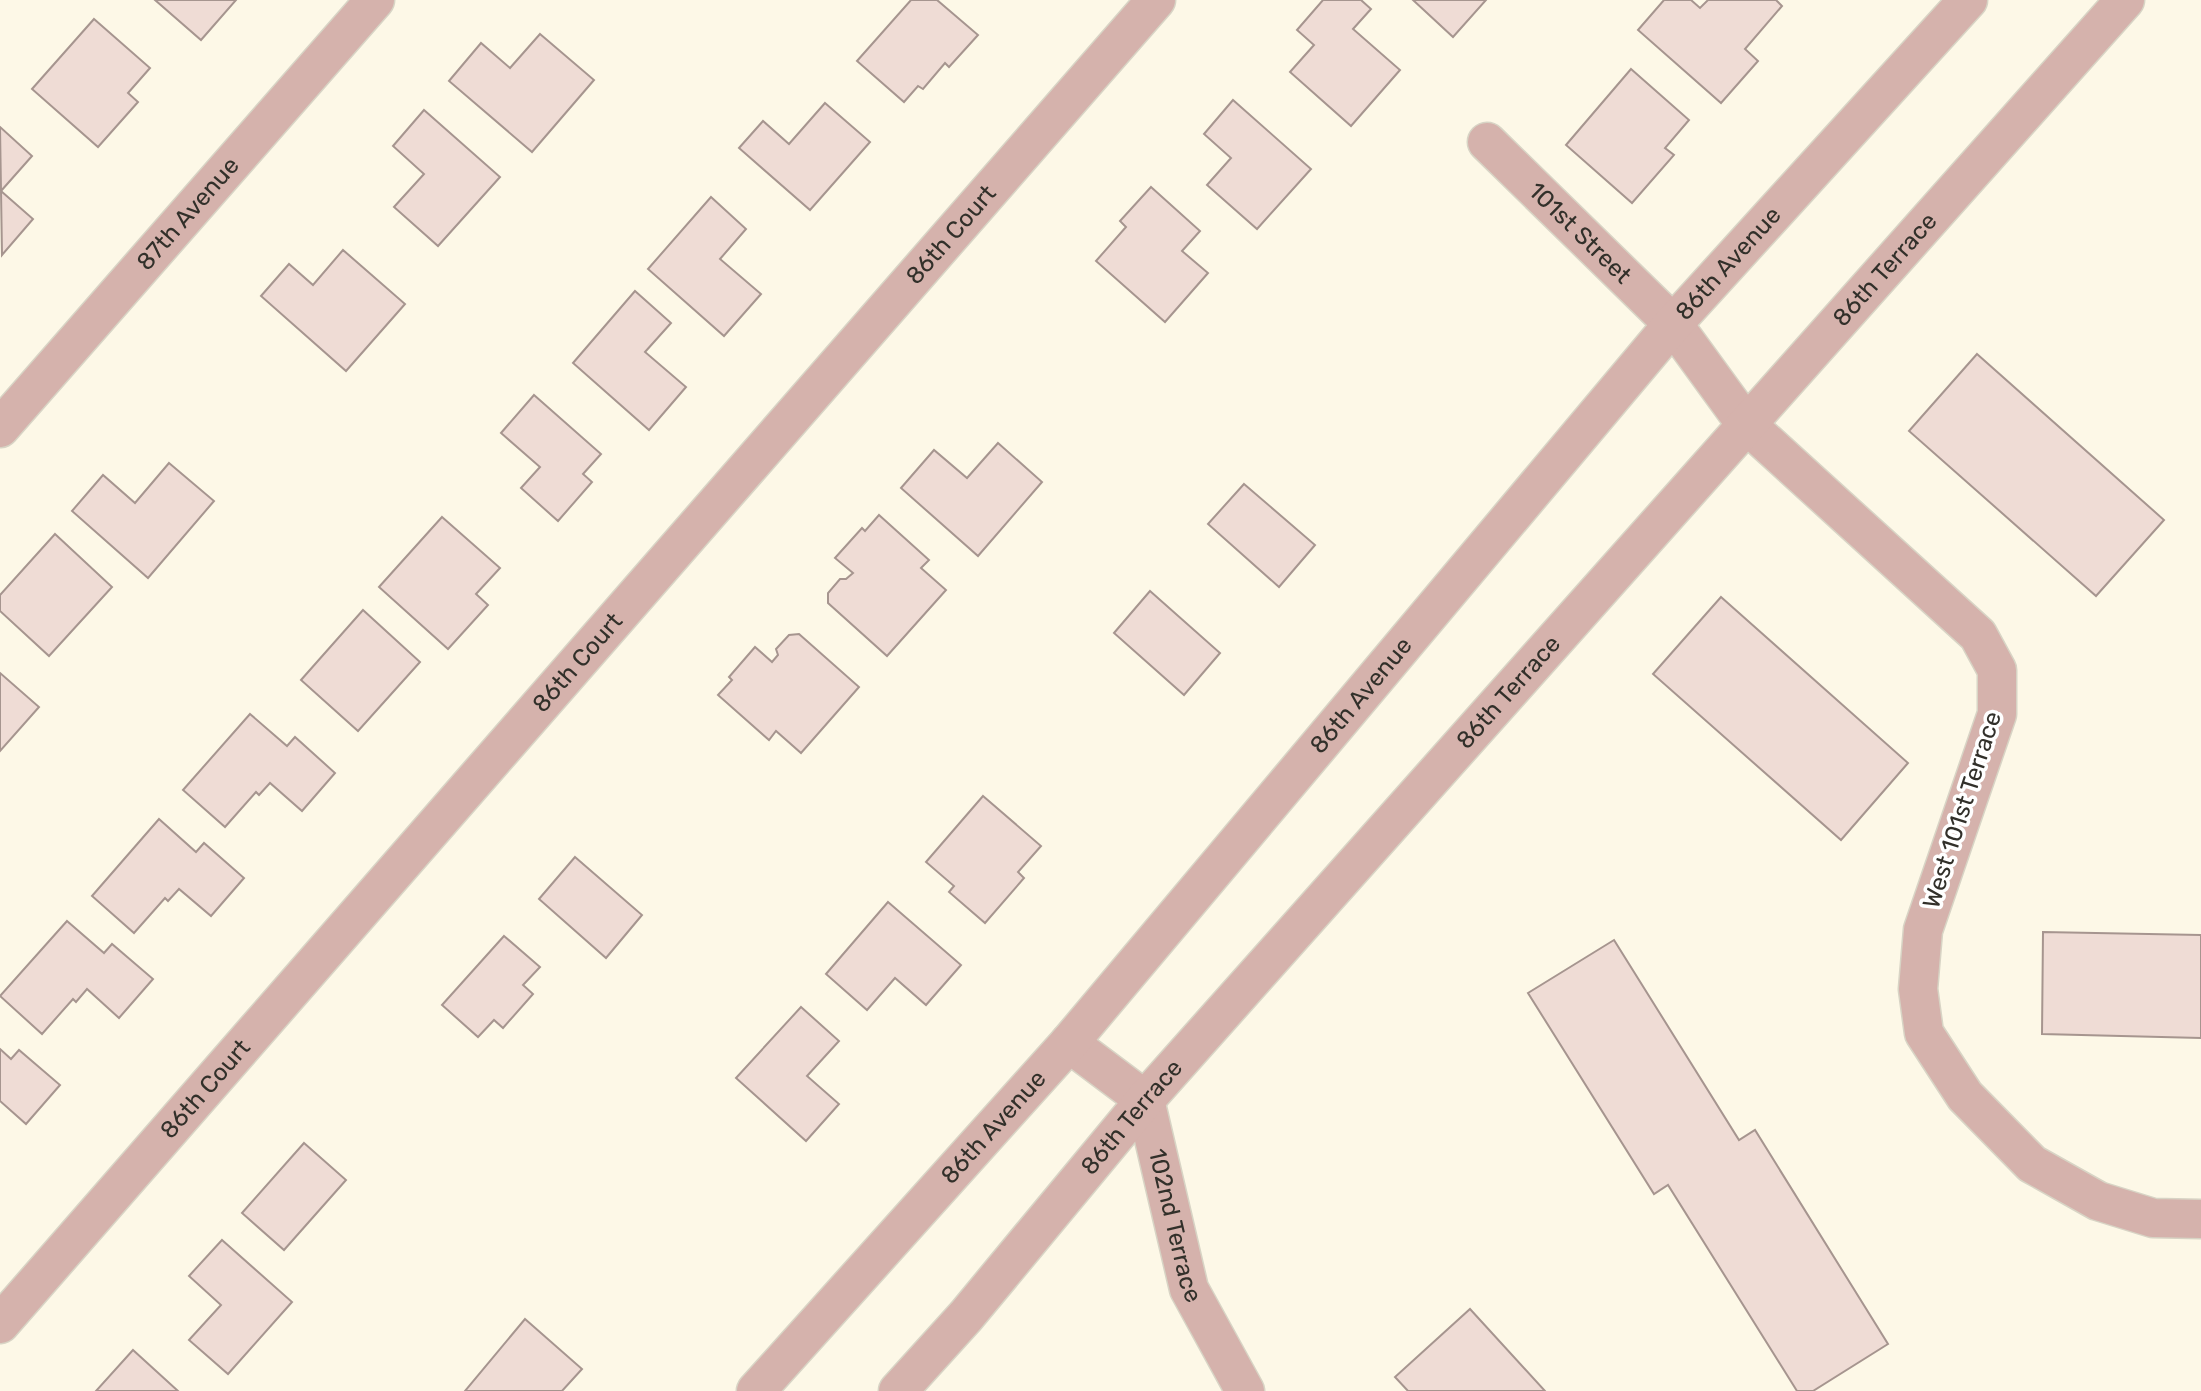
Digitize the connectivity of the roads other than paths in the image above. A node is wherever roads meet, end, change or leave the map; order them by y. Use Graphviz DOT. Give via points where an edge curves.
graph roads {
  1 [pos="375,0"];
  2 [pos="1156,0"];
  3 [pos="1968,0"];
  4 [pos="2125,0"];
  5 [pos="1487,142"];
  6 [pos="1673,324"];
  7 [pos="1745,423"];
  8 [pos="0,428"];
  9 [pos="1069,1043"];
  10 [pos="1145,1100"];
  11 [pos="2201,1219"];
  12 [pos="0,1324"];
  13 [pos="756,1391"];
  14 [pos="898,1391"];
  15 [pos="1245,1391"];
  1 -- 8 [label="street, 87th Avenue"];
  2 -- 12 [label="street, 86th Court"];
  3 -- 6 [label="street, 86th Avenue"];
  4 -- 7 [label="street, 86th Terrace"];
  5 -- 6 [label="street, 101st Street"];
  6 -- 7 [label="street, West 101st Terrace"];
  6 -- 9 [label="street, 86th Avenue"];
  7 -- 10 [label="street, 86th Terrace"];
  7 -- 11 [label="street, West 101st Terrace" via="1978,635 1997,670 1997,714 1923,930 1918,989 1924,1033 1965,1096 2032,1164 2098,1201 2153,1218"];
  9 -- 10 [label="street"];
  9 -- 13 [label="street, 86th Avenue"];
  10 -- 14 [label="street, 86th Terrace"];
  10 -- 15 [label="street, 102nd Terrace" via="1189,1289"];
}
